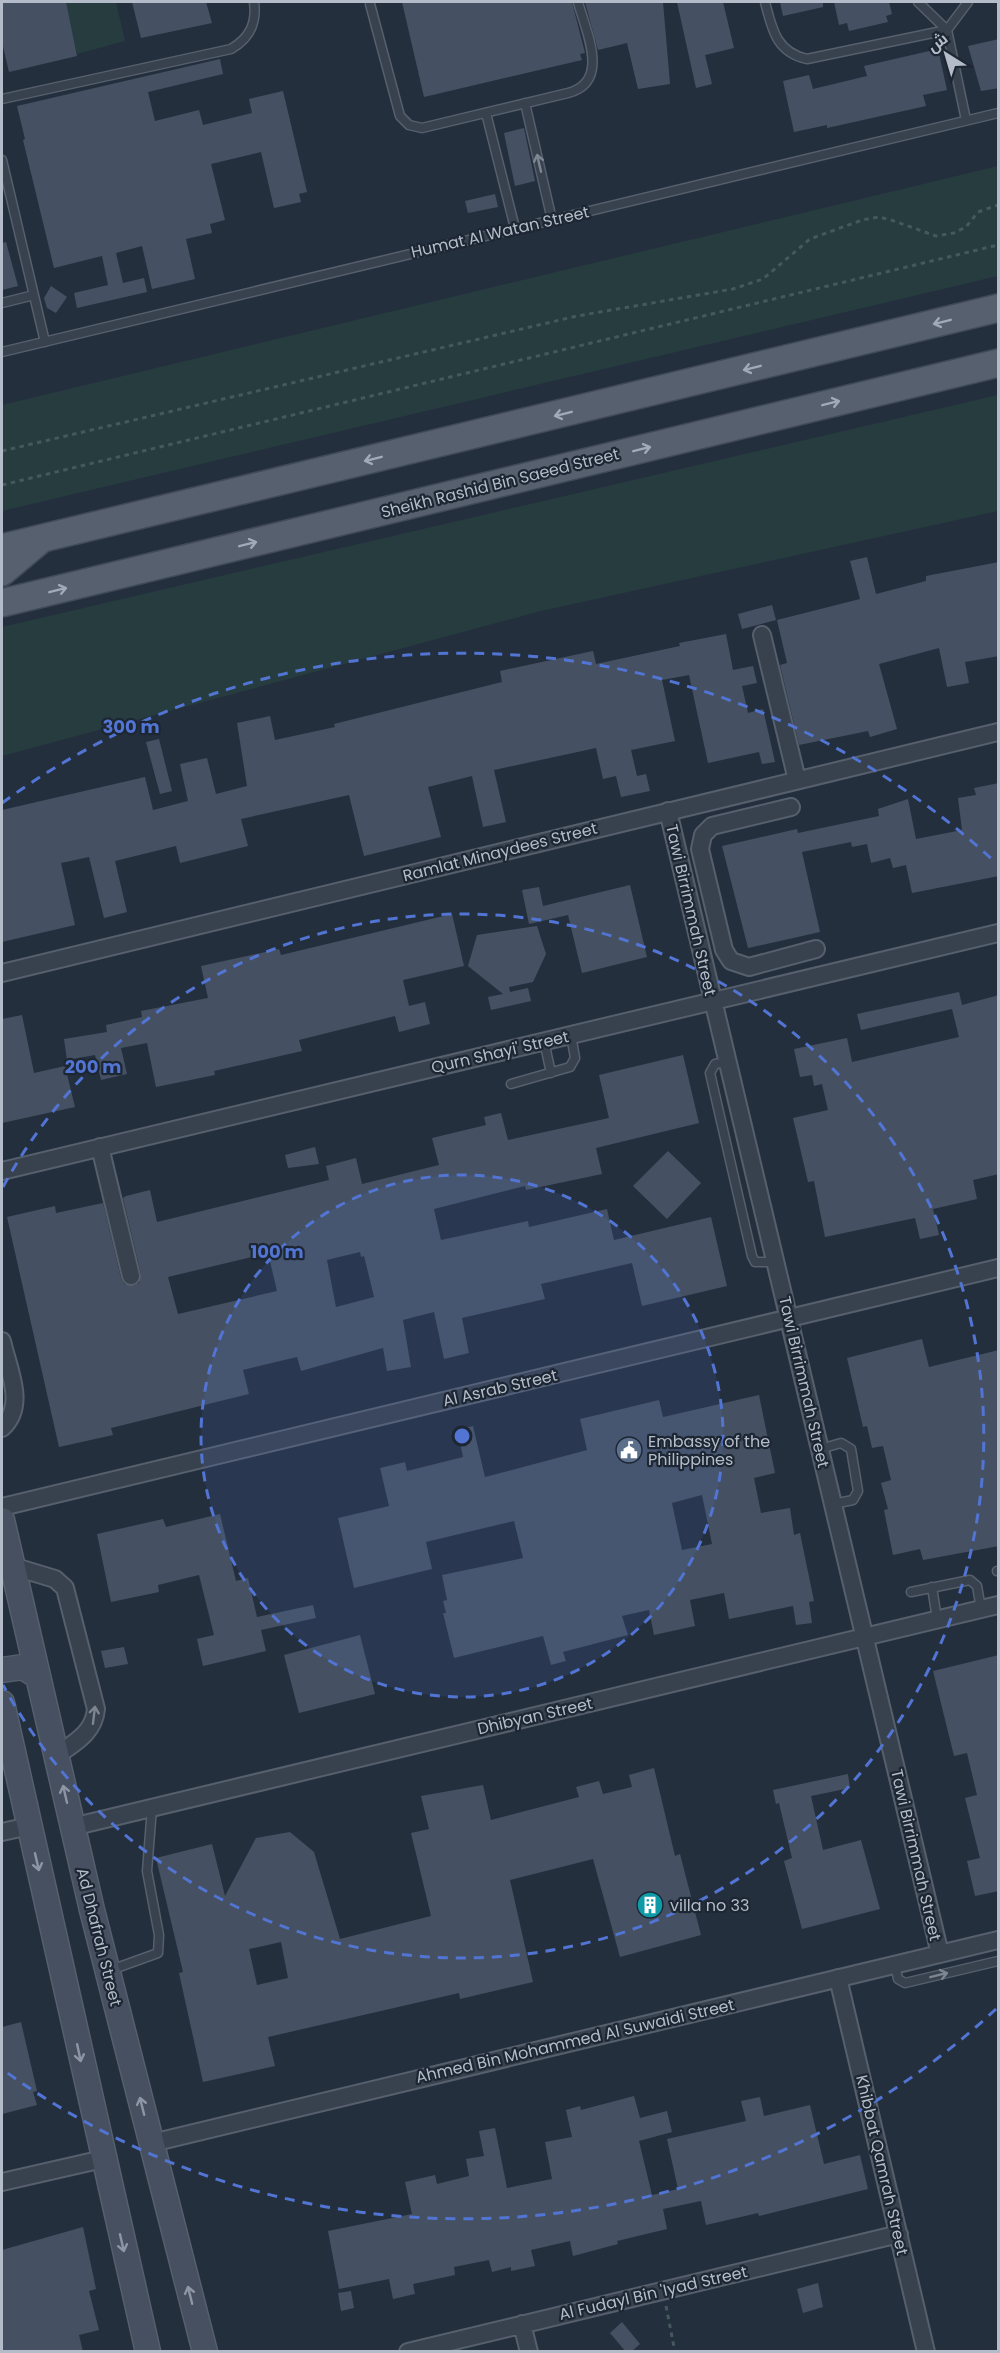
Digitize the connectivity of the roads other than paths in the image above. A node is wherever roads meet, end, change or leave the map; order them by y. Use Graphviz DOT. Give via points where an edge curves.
graph roads {
  1 [pos="254,2"];
  2 [pos="578,2"];
  3 [pos="765,2"];
  4 [pos="918,2"];
  5 [pos="968,2"];
  6 [pos="370,4"];
  7 [pos="947,30"];
  8 [pos="2,99"];
  9 [pos="525,103"];
  10 [pos="486,112"];
  11 [pos="999,113"];
  12 [pos="966,120"];
  13 [pos="2,160"];
  14 [pos="4,183"];
  15 [pos="552,220"];
  16 [pos="515,228"];
  17 [pos="34,295"];
  18 [pos="2,303"];
  19 [pos="999,308"];
  20 [pos="45,342"];
  21 [pos="2,352"];
  22 [pos="999,363"];
  23 [pos="39,540"];
  24 [pos="2,548"];
  25 [pos="2,572"];
  26 [pos="2,603"];
  27 [pos="762,635"];
  28 [pos="999,732"];
  29 [pos="797,780"];
  30 [pos="791,807"];
  31 [pos="668,811"];
  32 [pos="712,898"];
  33 [pos="690,904"];
  34 [pos="999,933"];
  35 [pos="816,949"];
  36 [pos="2,973"];
  37 [pos="713,1001"];
  38 [pos="571,1035"];
  39 [pos="544,1041"];
  40 [pos="550,1073"];
  41 [pos="511,1084"];
  42 [pos="100,1147"];
  43 [pos="2,1171"];
  44 [pos="999,1268"];
  45 [pos="131,1276"];
  46 [pos="789,1318"];
  47 [pos="2,1341"];
  48 [pos="2,1428"];
  49 [pos="820,1449"];
  50 [pos="833,1504"];
  51 [pos="2,1507"];
  52 [pos="2,1520"];
  53 [pos="12,1566"];
  54 [pos="932,1587"];
  55 [pos="911,1592"];
  56 [pos="999,1605"];
  57 [pos="21,1609"];
  58 [pos="981,1609"];
  59 [pos="938,1620"];
  60 [pos="2,1623"];
  61 [pos="864,1637"];
  62 [pos="2,1670"];
  63 [pos="36,1675"];
  64 [pos="2,1703"];
  65 [pos="56,1756"];
  66 [pos="152,1808"];
  67 [pos="29,1826"];
  68 [pos="72,1827"];
  69 [pos="2,1832"];
  70 [pos="999,1940"];
  71 [pos="940,1954"];
  72 [pos="999,1961"];
  73 [pos="895,1964"];
  74 [pos="108,1971"];
  75 [pos="838,1978"];
  76 [pos="152,2143"];
  77 [pos="103,2159"];
  78 [pos="2,2182"];
  79 [pos="898,2234"];
  80 [pos="522,2324"];
  81 [pos="148,2352"];
  82 [pos="205,2352"];
  83 [pos="408,2352"];
  84 [pos="529,2352"];
  85 [pos="926,2352"];
  1 -- 8 [label="lane" via="254,23 249,34 231,49"];
  2 -- 9 [label="lane" via="593,60 589,81 576,91"];
  3 -- 7 [label="lane" via="777,41 789,53 807,59"];
  4 -- 7 [label="lane"];
  5 -- 7 [label="lane"];
  6 -- 10 [label="lane" via="404,121 422,128"];
  7 -- 12 [label="lane"];
  9 -- 10 [label="lane"];
  15 -- 9 [label="lane, one-way"];
  10 -- 16 [label="lane"];
  11 -- 12 [label="lane, Humat Al Watan Street"];
  12 -- 15 [label="lane, Humat Al Watan Street"];
  13 -- 14 [label="lane"];
  14 -- 17 [label="lane"];
  15 -- 16 [label="lane, Humat Al Watan Street"];
  16 -- 20 [label="lane, Humat Al Watan Street"];
  17 -- 18 [label="lane"];
  17 -- 20 [label="lane"];
  19 -- 23 [label="main road, one-way"];
  20 -- 21 [label="lane, Humat Al Watan Street"];
  26 -- 22 [label="main road, Sheikh Rashid Bin Saeed Street, one-way"];
  23 -- 24 [label="main road"];
  23 -- 25 [label="main road"];
  27 -- 29 [label="street"];
  28 -- 29 [label="street, Ramlat Minaydees Street"];
  29 -- 31 [label="street, Ramlat Minaydees Street"];
  30 -- 32 [label="street" via="707,830 700,849"];
  31 -- 33 [label="street, Tawi Birrimmah Street"];
  31 -- 36 [label="street, Ramlat Minaydees Street"];
  32 -- 33 [label="street"];
  32 -- 35 [label="street" via="724,950 736,964 748,967"];
  33 -- 37 [label="street, Tawi Birrimmah Street"];
  34 -- 37 [label="street, Qurn Shayi' Street"];
  37 -- 38 [label="street, Qurn Shayi' Street"];
  37 -- 46 [label="street, Tawi Birrimmah Street"];
  38 -- 39 [label="street, Qurn Shayi' Street"];
  38 -- 40 [label="lane" via="573,1063 566,1070"];
  39 -- 40 [label="lane"];
  39 -- 42 [label="street, Qurn Shayi' Street"];
  40 -- 41 [label="lane"];
  42 -- 43 [label="street, Qurn Shayi' Street"];
  42 -- 45 [label="street"];
  44 -- 46 [label="street, Al Asrab Street"];
  46 -- 49 [label="street, Tawi Birrimmah Street"];
  46 -- 51 [label="street, Al Asrab Street"];
  47 -- 48 [label="street" via="15,1397 13,1414"];
  49 -- 50 [label="street, Tawi Birrimmah Street"];
  49 -- 50 [label="lane" via="841,1443 850,1449 858,1491 853,1500"];
  50 -- 61 [label="street, Tawi Birrimmah Street"];
  52 -- 53 [label="main road, Ad Dhafrah Street"];
  53 -- 57 [label="main road, Ad Dhafrah Street"];
  65 -- 53 [label="street, one-way" via="93,1725 96,1709 65,1588 55,1579"];
  54 -- 55 [label="lane"];
  54 -- 58 [label="lane" via="970,1580 977,1586"];
  54 -- 59 [label="lane"];
  56 -- 58 [label="street, Dhibyan Street"];
  57 -- 60 [label="main road"];
  57 -- 63 [label="main road, Ad Dhafrah Street"];
  58 -- 59 [label="street, Dhibyan Street"];
  59 -- 61 [label="street, Dhibyan Street"];
  61 -- 66 [label="street, Dhibyan Street"];
  61 -- 71 [label="street, Tawi Birrimmah Street"];
  62 -- 63 [label="main road" via="24,1667"];
  63 -- 65 [label="main road, Ad Dhafrah Street"];
  64 -- 67 [label="main road"];
  68 -- 65 [label="main road, Ad Dhafrah Street, one-way"];
  66 -- 68 [label="street, Dhibyan Street"];
  66 -- 74 [label="lane" via="147,1871 159,1935 158,1952"];
  67 -- 69 [label="street"];
  67 -- 77 [label="main road, one-way"];
  68 -- 74 [label="main road, Ad Dhafrah Street"];
  70 -- 71 [label="street, Ahmed Bin Mohammed Al Suwaidi Street"];
  71 -- 73 [label="street, Ahmed Bin Mohammed Al Suwaidi Street"];
  73 -- 72 [label="lane, one-way" via="898,1979 905,1983"];
  73 -- 75 [label="street, Ahmed Bin Mohammed Al Suwaidi Street"];
  76 -- 74 [label="main road, Ad Dhafrah Street, one-way"];
  75 -- 76 [label="street, Ahmed Bin Mohammed Al Suwaidi Street"];
  75 -- 79 [label="street, Khibbat Qamrah Street"];
  82 -- 76 [label="main road, Ad Dhafrah Street, one-way"];
  77 -- 78 [label="street"];
  77 -- 81 [label="main road, one-way"];
  79 -- 80 [label="street, Al Fudayl Bin 'Iyad Street"];
  79 -- 85 [label="street, Khibbat Qamrah Street"];
  80 -- 83 [label="street, Al Fudayl Bin 'Iyad Street"];
  80 -- 84 [label="street"];
}
